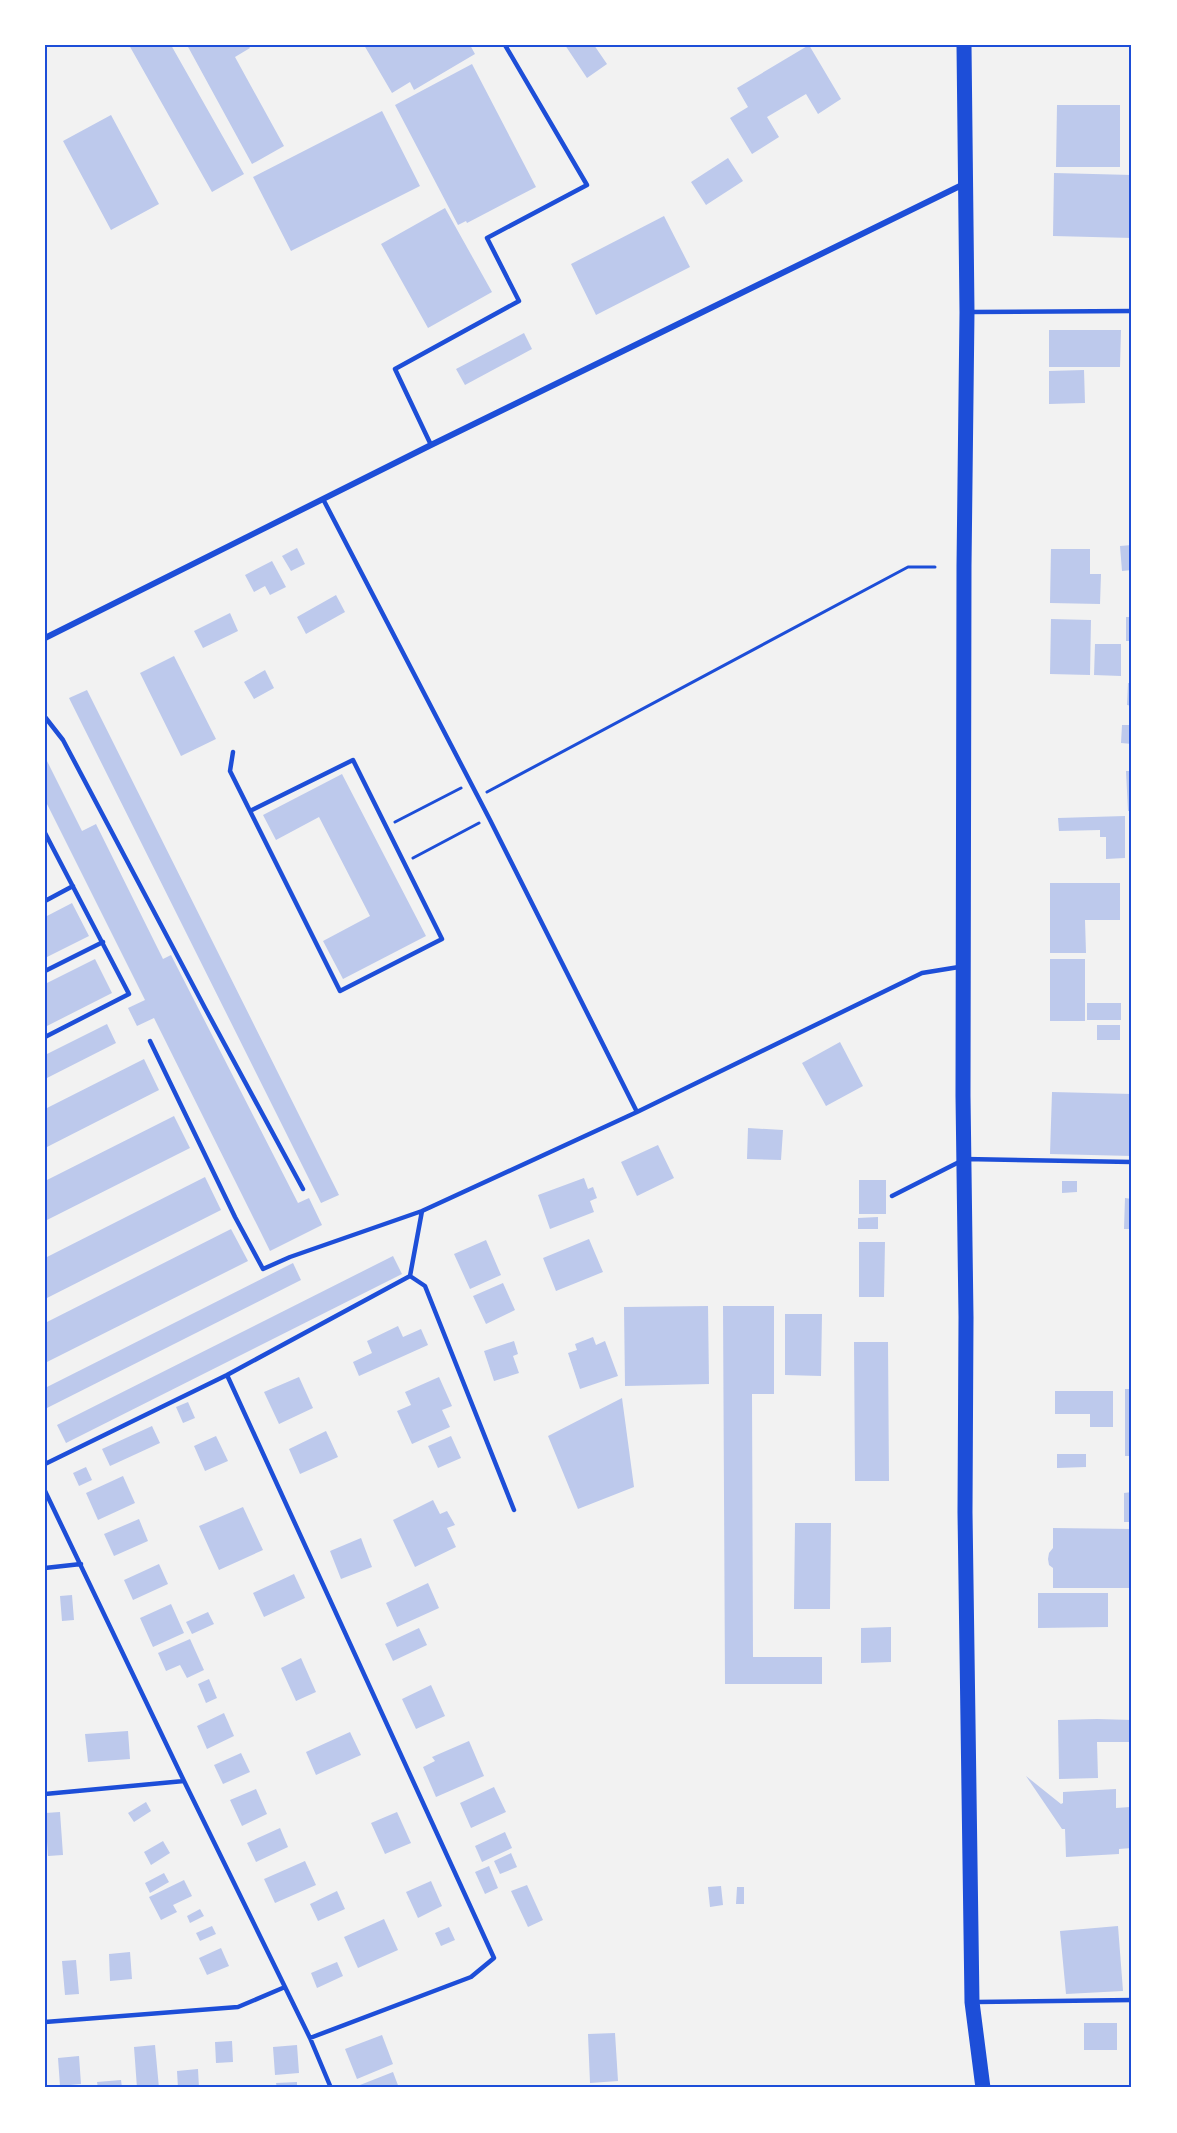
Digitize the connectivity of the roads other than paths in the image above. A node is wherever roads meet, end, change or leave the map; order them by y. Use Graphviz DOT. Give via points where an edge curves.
graph roads {
  1 [pos="505,45"];
  2 [pos="964,45"];
  3 [pos="964,184"];
  4 [pos="1132,311"];
  5 [pos="967,312"];
  6 [pos="431,445"];
  7 [pos="323,499"];
  8 [pos="45,638"];
  9 [pos="45,717"];
  10 [pos="233,752"];
  11 [pos="250,811"];
  12 [pos="45,833"];
  13 [pos="73,886"];
  14 [pos="45,900"];
  15 [pos="103,942"];
  16 [pos="963,967"];
  17 [pos="45,971"];
  18 [pos="45,1037"];
  19 [pos="150,1041"];
  20 [pos="637,1112"];
  21 [pos="965,1159"];
  22 [pos="1132,1162"];
  23 [pos="303,1189"];
  24 [pos="892,1196"];
  25 [pos="422,1211"];
  26 [pos="410,1276"];
  27 [pos="227,1375"];
  28 [pos="45,1464"];
  29 [pos="45,1491"];
  30 [pos="514,1510"];
  31 [pos="81,1564"];
  32 [pos="45,1568"];
  33 [pos="184,1781"];
  34 [pos="45,1794"];
  35 [pos="285,1987"];
  36 [pos="1132,2000"];
  37 [pos="972,2002"];
  38 [pos="45,2022"];
  39 [pos="310,2038"];
  40 [pos="331,2088"];
  41 [pos="983,2088"];
  1 -- 6 [label="lane" via="587,185 487,237 519,301 395,369"];
  2 -- 3 [label="main road"];
  3 -- 5 [label="main road"];
  3 -- 6 [label="street"];
  4 -- 5 [label="lane"];
  5 -- 16 [label="main road"];
  6 -- 7 [label="street"];
  7 -- 8 [label="street"];
  7 -- 20 [label="lane"];
  9 -- 23 [label="lane" via="63,740"];
  10 -- 11 [label="lane" via="230,771"];
  11 -- 11 [label="lane" via="340,991 442,939 353,760"];
  12 -- 13 [label="lane"];
  13 -- 14 [label="lane"];
  13 -- 15 [label="lane"];
  15 -- 17 [label="lane"];
  15 -- 18 [label="lane" via="129,994"];
  16 -- 20 [label="lane" via="922,973"];
  16 -- 21 [label="main road"];
  19 -- 25 [label="lane" via="263,1269"];
  20 -- 25 [label="lane"];
  21 -- 22 [label="lane"];
  21 -- 24 [label="lane"];
  21 -- 37 [label="main road"];
  25 -- 26 [label="lane"];
  26 -- 27 [label="lane"];
  26 -- 30 [label="lane" via="425,1286"];
  27 -- 28 [label="lane"];
  27 -- 39 [label="lane" via="494,1958 471,1977"];
  29 -- 31 [label="lane"];
  31 -- 32 [label="lane"];
  31 -- 33 [label="lane"];
  33 -- 34 [label="lane"];
  33 -- 35 [label="lane"];
  35 -- 38 [label="lane" via="238,2007"];
  35 -- 39 [label="lane"];
  36 -- 37 [label="lane"];
  37 -- 41 [label="main road"];
  39 -- 40 [label="lane"];
}
